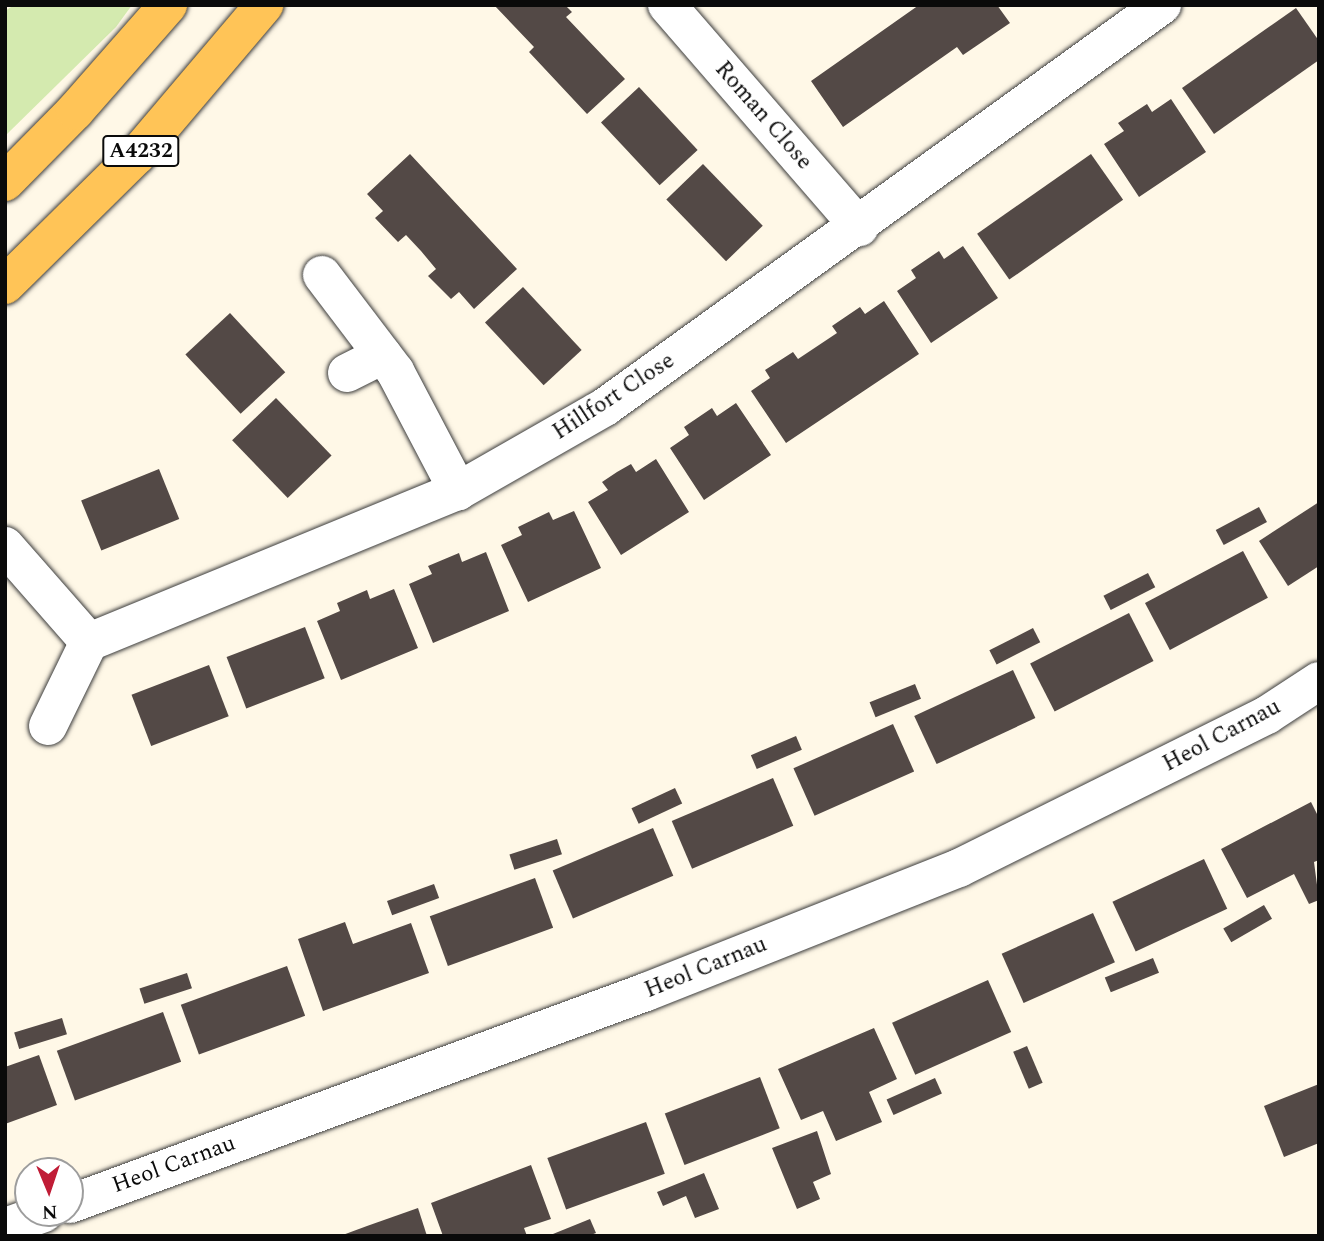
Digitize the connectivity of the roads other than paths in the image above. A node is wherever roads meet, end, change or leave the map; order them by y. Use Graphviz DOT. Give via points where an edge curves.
graph roads {
  1 [pos="167,5"];
  2 [pos="264,5"];
  3 [pos="667,5"];
  4 [pos="1162,5"];
  5 [pos="5,182"];
  6 [pos="859,227"];
  7 [pos="323,275"];
  8 [pos="5,285"];
  9 [pos="383,355"];
  10 [pos="347,373"];
  11 [pos="458,491"];
  12 [pos="5,545"];
  13 [pos="89,642"];
  14 [pos="1319,681"];
  15 [pos="48,726"];
  16 [pos="84,1198"];
  1 -- 5 [label="main road, A4232" via="75,111"];
  2 -- 8 [label="main road, A4232" via="137,155"];
  3 -- 6 [label="street, Roman Close"];
  4 -- 6 [label="street, Hillfort Close"];
  6 -- 11 [label="street, Hillfort Close" via="605,407"];
  7 -- 9 [label="street"];
  9 -- 10 [label="street"];
  9 -- 11 [label="street"];
  11 -- 13 [label="street, Hillfort Close"];
  12 -- 13 [label="street"];
  13 -- 15 [label="street"];
  14 -- 16 [label="street, Heol Carnau" via="1267,715 959,868 646,992"];
}
